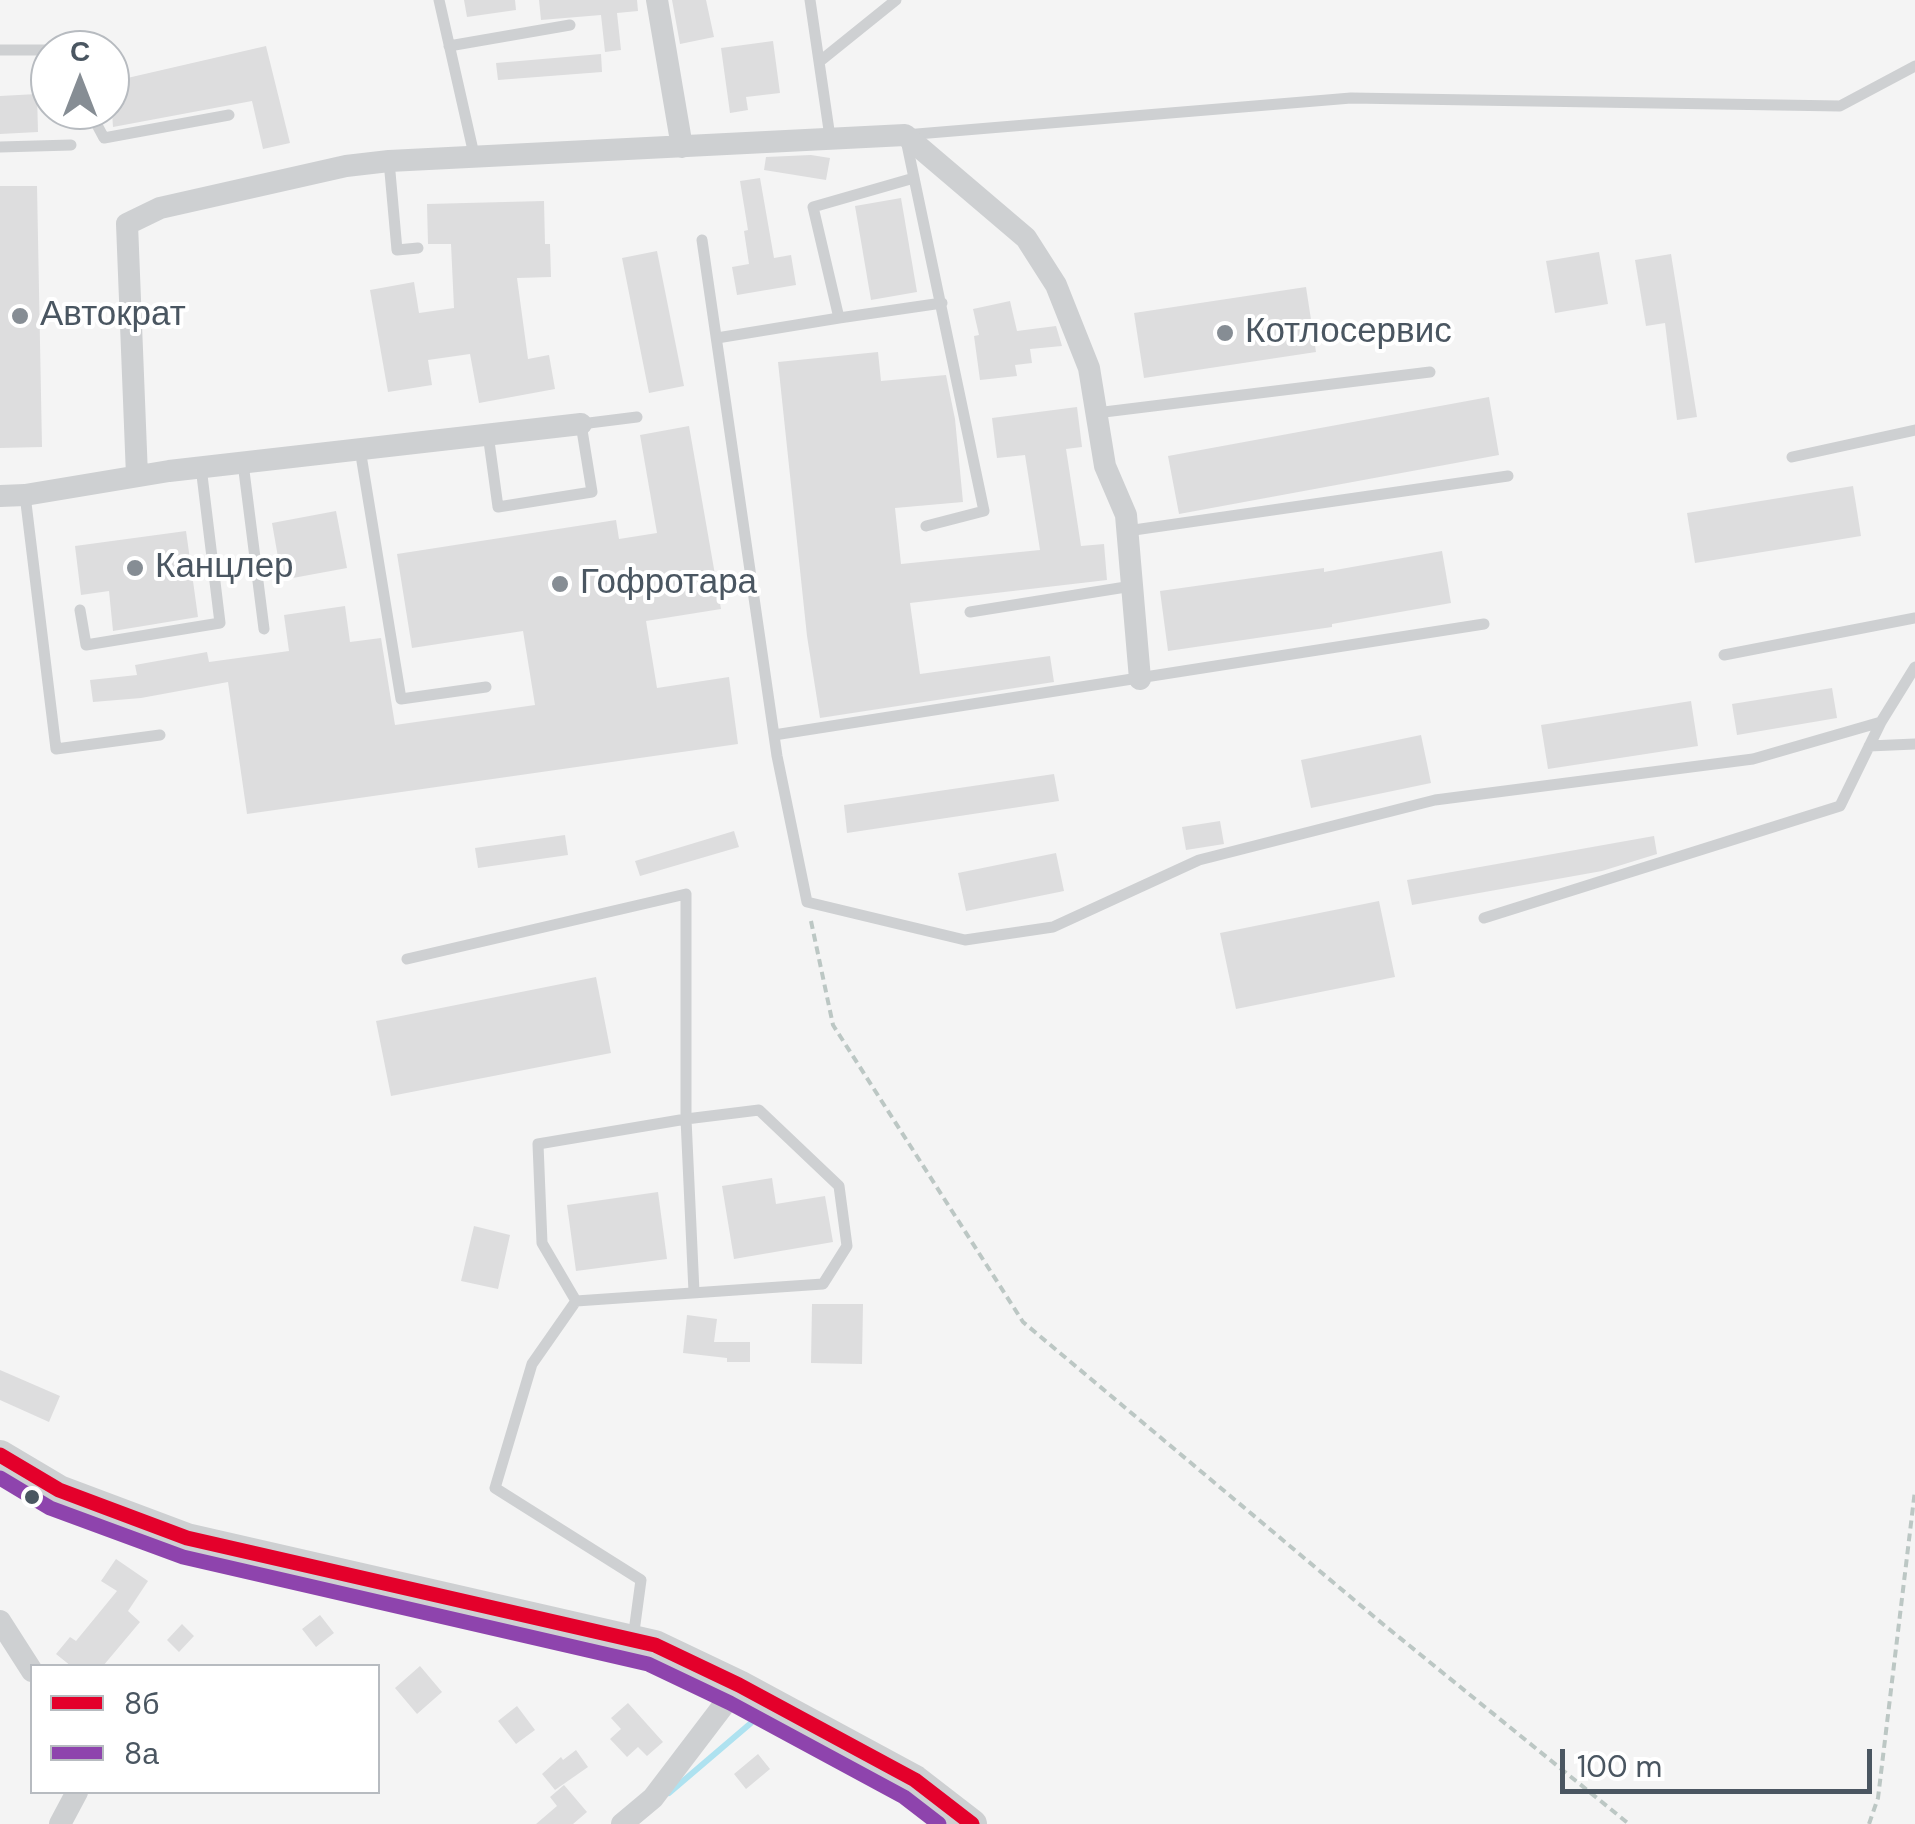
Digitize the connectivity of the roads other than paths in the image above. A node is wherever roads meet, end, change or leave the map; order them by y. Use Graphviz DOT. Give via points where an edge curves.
graph roads {
  1 [pos="439,0"];
  2 [pos="657,0"];
  3 [pos="810,0"];
  4 [pos="896,0"];
  5 [pos="570,25"];
  6 [pos="450,46"];
  7 [pos="0,50"];
  8 [pos="30,50"];
  9 [pos="819,62"];
  10 [pos="1915,66"];
  11 [pos="229,115"];
  12 [pos="100,130"];
  13 [pos="905,134"];
  14 [pos="830,137"];
  15 [pos="71,145"];
  16 [pos="0,147"];
  17 [pos="682,148"];
  18 [pos="475,159"];
  19 [pos="389,161"];
  20 [pos="914,178"];
  21 [pos="702,240"];
  22 [pos="418,248"];
  23 [pos="942,303"];
  24 [pos="839,318"];
  25 [pos="716,338"];
  26 [pos="1430,372"];
  27 [pos="1096,412"];
  28 [pos="636,417"];
  29 [pos="582,424"];
  30 [pos="1915,430"];
  31 [pos="488,434"];
  32 [pos="360,449"];
  33 [pos="1792,457"];
  34 [pos="243,462"];
  35 [pos="201,467"];
  36 [pos="136,476"];
  37 [pos="1508,476"];
  38 [pos="26,495"];
  39 [pos="0,496"];
  40 [pos="926,526"];
  41 [pos="1128,531"];
  42 [pos="1132,586"];
  43 [pos="80,610"];
  44 [pos="970,612"];
  45 [pos="1915,618"];
  46 [pos="1484,624"];
  47 [pos="264,629"];
  48 [pos="1724,654"];
  49 [pos="1915,667"];
  50 [pos="1140,678"];
  51 [pos="486,687"];
  52 [pos="1881,722"];
  53 [pos="160,736"];
  54 [pos="774,736"];
  55 [pos="1915,744"];
  56 [pos="1870,746"];
  57 [pos="1484,918"];
  58 [pos="407,959"];
  59 [pos="686,1119"];
  60 [pos="694,1292"];
  61 [pos="576,1300"];
  62 [pos="0,1455"];
  63 [pos="0,1621"];
  64 [pos="633,1640"];
  65 [pos="30,1668"];
  66 [pos="738,1685"];
  67 [pos="75,1794"];
  68 [pos="60,1824"];
  69 [pos="622,1824"];
  70 [pos="972,1824"];
  1 -- 6 [label="lane"];
  2 -- 17 [label="street"];
  3 -- 9 [label="lane"];
  4 -- 9 [label="lane"];
  5 -- 6 [label="lane"];
  6 -- 18 [label="lane"];
  7 -- 8 [label="lane"];
  9 -- 14 [label="lane"];
  10 -- 13 [label="lane" via="1840,106 1351,98"];
  11 -- 12 [label="lane" via="104,138"];
  13 -- 14 [label="street"];
  13 -- 20 [label="lane"];
  13 -- 27 [label="street" via="1026,238 1056,285 1089,368"];
  14 -- 17 [label="street"];
  15 -- 16 [label="lane"];
  17 -- 18 [label="street"];
  18 -- 19 [label="street"];
  19 -- 22 [label="lane" via="397,250"];
  19 -- 36 [label="street" via="160,208 128,224"];
  20 -- 23 [label="lane"];
  20 -- 24 [label="lane" via="813,208"];
  21 -- 25 [label="lane"];
  23 -- 24 [label="lane"];
  23 -- 40 [label="lane" via="984,511"];
  24 -- 25 [label="lane"];
  25 -- 54 [label="lane"];
  26 -- 27 [label="lane"];
  27 -- 41 [label="street" via="1105,466"];
  28 -- 29 [label="lane"];
  29 -- 31 [label="street"];
  29 -- 31 [label="lane" via="592,492 498,507"];
  30 -- 33 [label="lane"];
  31 -- 32 [label="street"];
  32 -- 34 [label="street"];
  32 -- 51 [label="lane" via="400,699"];
  34 -- 35 [label="street"];
  34 -- 47 [label="lane"];
  35 -- 36 [label="street"];
  35 -- 43 [label="lane" via="220,623 86,645"];
  36 -- 38 [label="street"];
  37 -- 41 [label="lane"];
  38 -- 39 [label="street"];
  38 -- 53 [label="lane" via="56,749"];
  41 -- 42 [label="street"];
  42 -- 44 [label="lane"];
  42 -- 50 [label="street"];
  45 -- 48 [label="lane"];
  46 -- 50 [label="lane"];
  49 -- 52 [label="lane"];
  50 -- 54 [label="lane"];
  52 -- 54 [label="lane" via="1753,759 1435,800 1200,860 1053,927 965,940 807,902"];
  52 -- 56 [label="lane"];
  55 -- 56 [label="lane"];
  56 -- 57 [label="lane" via="1840,806"];
  58 -- 59 [label="lane" via="686,894"];
  59 -- 60 [label="lane"];
  59 -- 60 [label="lane" via="759,1110 839,1186 848,1246 823,1284"];
  59 -- 61 [label="lane" via="538,1144 542,1243"];
  60 -- 61 [label="lane"];
  61 -- 64 [label="lane" via="532,1364 496,1488 641,1580"];
  62 -- 64 [label="street" via="59,1490 187,1538"];
  63 -- 65 [label="street"];
  64 -- 66 [label="street"];
  66 -- 69 [label="street" via="653,1798"];
  66 -- 70 [label="street" via="915,1780"];
  67 -- 68 [label="street"];
}
